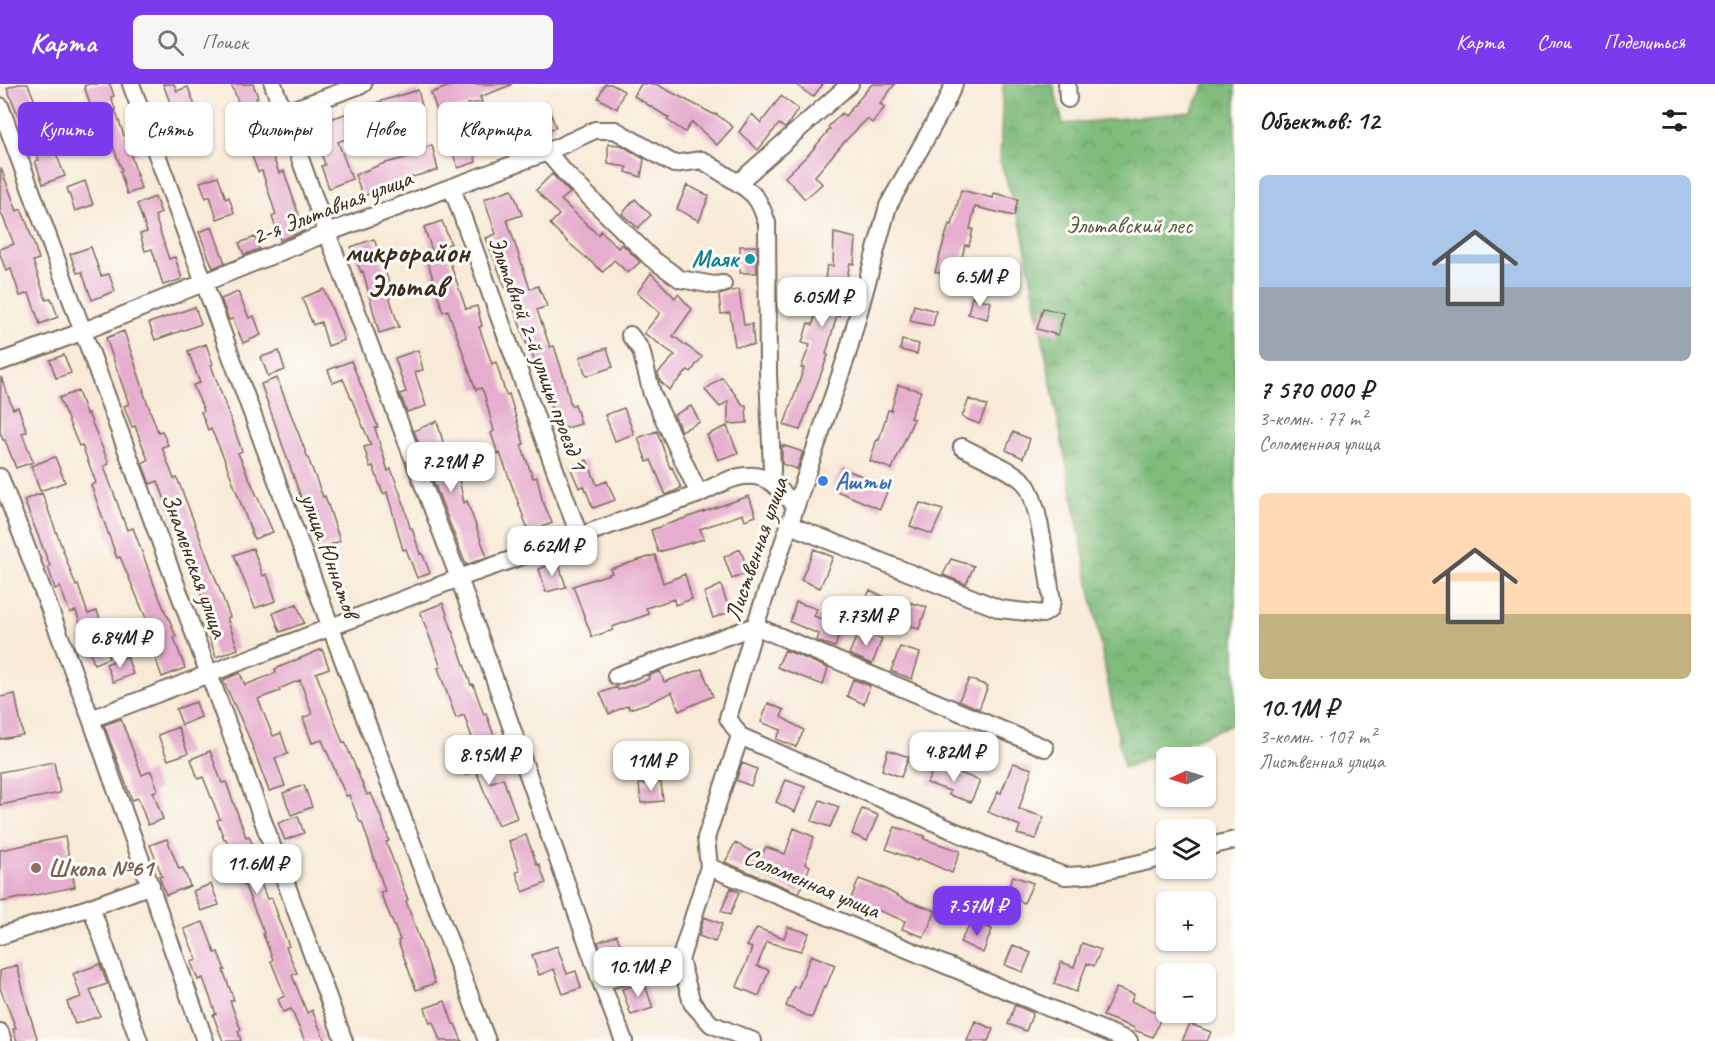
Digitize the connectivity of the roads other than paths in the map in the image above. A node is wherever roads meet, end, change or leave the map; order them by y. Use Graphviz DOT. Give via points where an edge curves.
graph roads {
  1 [pos="131,84"];
  2 [pos="273,84"];
  3 [pos="363,84"];
  4 [pos="850,84"];
  5 [pos="954,84"];
  6 [pos="279,102"];
  7 [pos="313,102"];
  8 [pos="0,106"];
  9 [pos="552,150"];
  10 [pos="299,156"];
  11 [pos="536,156"];
  12 [pos="550,156"];
  13 [pos="738,183"];
  14 [pos="452,188"];
  15 [pos="327,233"];
  16 [pos="205,283"];
  17 [pos="723,284"];
  18 [pos="84,331"];
  19 [pos="630,335"];
  20 [pos="0,362"];
  21 [pos="962,447"];
  22 [pos="0,477"];
  23 [pos="771,482"];
  24 [pos="699,494"];
  25 [pos="796,506"];
  26 [pos="790,525"];
  27 [pos="579,535"];
  28 [pos="459,578"];
  29 [pos="755,626"];
  30 [pos="331,628"];
  31 [pos="209,675"];
  32 [pos="616,676"];
  33 [pos="91,719"];
  34 [pos="740,736"];
  35 [pos="1045,748"];
  36 [pos="1235,840"];
  37 [pos="1216,845"];
  38 [pos="1156,859"];
  39 [pos="709,867"];
  40 [pos="151,885"];
  41 [pos="91,907"];
  42 [pos="0,936"];
  43 [pos="680,960"];
  44 [pos="601,982"];
  45 [pos="0,1032"];
  46 [pos="3,1041"];
  47 [pos="139,1041"];
  48 [pos="205,1041"];
  49 [pos="344,1041"];
  50 [pos="487,1041"];
  51 [pos="624,1041"];
  52 [pos="753,1041"];
  53 [pos="1129,1041"];
  1 -- 16 [label="street, улица Юннатов"];
  2 -- 6 [label="street"];
  3 -- 7 [label="street"];
  4 -- 13 [label="street"];
  5 -- 25 [label="street, Лиственная улица" via="888,206 847,355"];
  8 -- 18 [label="street, Знаменская улица"];
  9 -- 13 [label="street, 2-я Эльтавная улица" via="595,130 615,130 674,164 702,160"];
  10 -- 15 [label="street"];
  11 -- 14 [label="street, 2-я Эльтавная улица"];
  12 -- 17 [label="street" via="651,258 680,279"];
  13 -- 23 [label="street, 2-я Эльтавная улица" via="754,193 767,223"];
  14 -- 15 [label="street, 2-я Эльтавная улица"];
  14 -- 27 [label="street, Эльтавной 2-й улицы проезд 1"];
  15 -- 16 [label="street, 2-я Эльтавная улица"];
  15 -- 28 [label="street"];
  16 -- 18 [label="street, 2-я Эльтавная улица"];
  16 -- 30 [label="street, улица Юннатов"];
  18 -- 20 [label="street, 2-я Эльтавная улица"];
  18 -- 31 [label="street, Знаменская улица"];
  19 -- 24 [label="street" via="641,350 652,394"];
  21 -- 26 [label="street" via="1018,477 1029,488 1052,602 1043,614 1000,609"];
  22 -- 33 [label="street"];
  23 -- 24 [label="street" via="757,475 744,476"];
  23 -- 25 [label="street"];
  24 -- 27 [label="street"];
  25 -- 26 [label="street, Лиственная улица"];
  26 -- 29 [label="street, Лиственная улица"];
  27 -- 28 [label="street"];
  28 -- 30 [label="street"];
  28 -- 44 [label="street"];
  29 -- 32 [label="street"];
  29 -- 34 [label="street, Лиственная улица" via="728,718"];
  29 -- 35 [label="street"];
  30 -- 31 [label="street"];
  30 -- 50 [label="street, улица Юннатов"];
  31 -- 33 [label="street"];
  31 -- 49 [label="street, Знаменская улица"];
  33 -- 40 [label="street"];
  34 -- 38 [label="street" via="1001,852 1065,876"];
  34 -- 39 [label="street" via="706,838"];
  36 -- 37 [label="street"];
  39 -- 43 [label="street"];
  39 -- 53 [label="street, Соломенная улица"];
  40 -- 41 [label="street"];
  40 -- 48 [label="street"];
  41 -- 42 [label="street"];
  41 -- 47 [label="street"];
  43 -- 44 [label="street"];
  43 -- 52 [label="street" via="692,1003 711,1024"];
  44 -- 51 [label="street"];
  45 -- 46 [label="street"];
}
